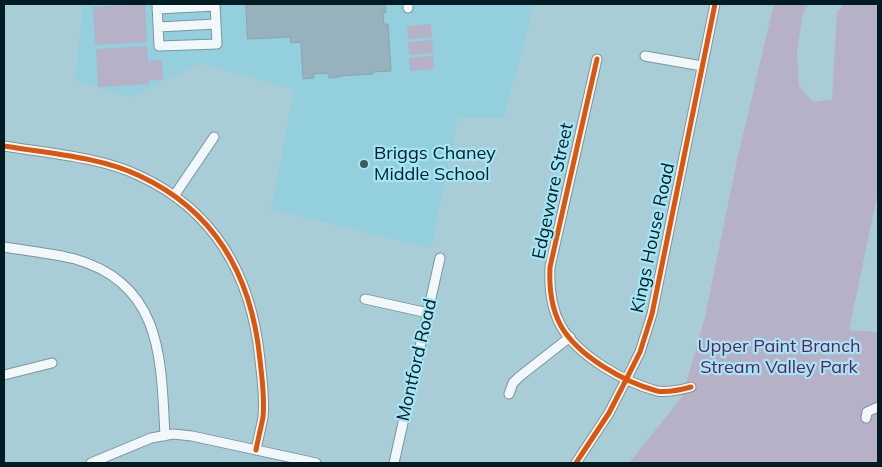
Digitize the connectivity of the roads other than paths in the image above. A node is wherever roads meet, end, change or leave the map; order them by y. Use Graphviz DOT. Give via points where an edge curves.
graph roads {
  1 [pos="715,4"];
  2 [pos="215,5"];
  3 [pos="157,6"];
  4 [pos="216,24"];
  5 [pos="158,27"];
  6 [pos="645,56"];
  7 [pos="597,59"];
  8 [pos="702,66"];
  9 [pos="214,137"];
  10 [pos="4,146"];
  11 [pos="174,196"];
  12 [pos="4,247"];
  13 [pos="440,258"];
  14 [pos="365,299"];
  15 [pos="428,313"];
  16 [pos="570,337"];
  17 [pos="52,363"];
  18 [pos="4,375"];
  19 [pos="627,378"];
  20 [pos="691,387"];
  21 [pos="509,394"];
  22 [pos="878,407"];
  23 [pos="866,418"];
  24 [pos="165,436"];
  25 [pos="256,450"];
  26 [pos="96,462"];
  27 [pos="316,463"];
  28 [pos="394,463"];
  29 [pos="576,463"];
  1 -- 8 [label="street, Kings House Road"];
  2 -- 3 [label="street"];
  2 -- 4 [label="street"];
  3 -- 5 [label="street"];
  4 -- 5 [label="street"];
  4 -- 5 [label="street" via="217,44 159,46"];
  6 -- 8 [label="street"];
  7 -- 16 [label="street, Edgeware Street" via="550,267 552,304 561,326"];
  8 -- 19 [label="street, Kings House Road" via="652,314 640,352"];
  9 -- 11 [label="street"];
  10 -- 11 [label="street" via="108,163 140,176"];
  11 -- 25 [label="street" via="219,239 237,268 249,298 258,334 264,394"];
  12 -- 24 [label="street" via="74,259 99,268 138,299 157,340"];
  13 -- 15 [label="street, Montford Road"];
  14 -- 15 [label="street"];
  15 -- 28 [label="street, Montford Road"];
  16 -- 19 [label="street, Edgeware Street" via="595,362"];
  16 -- 21 [label="street" via="519,377"];
  17 -- 18 [label="street"];
  19 -- 20 [label="street, Edgeware Street" via="658,391 672,392"];
  19 -- 29 [label="street, Kings House Road"];
  22 -- 23 [label="street" via="867,412"];
  24 -- 25 [label="street" via="192,436"];
  24 -- 26 [label="street" via="151,438"];
  25 -- 27 [label="street"];
}
